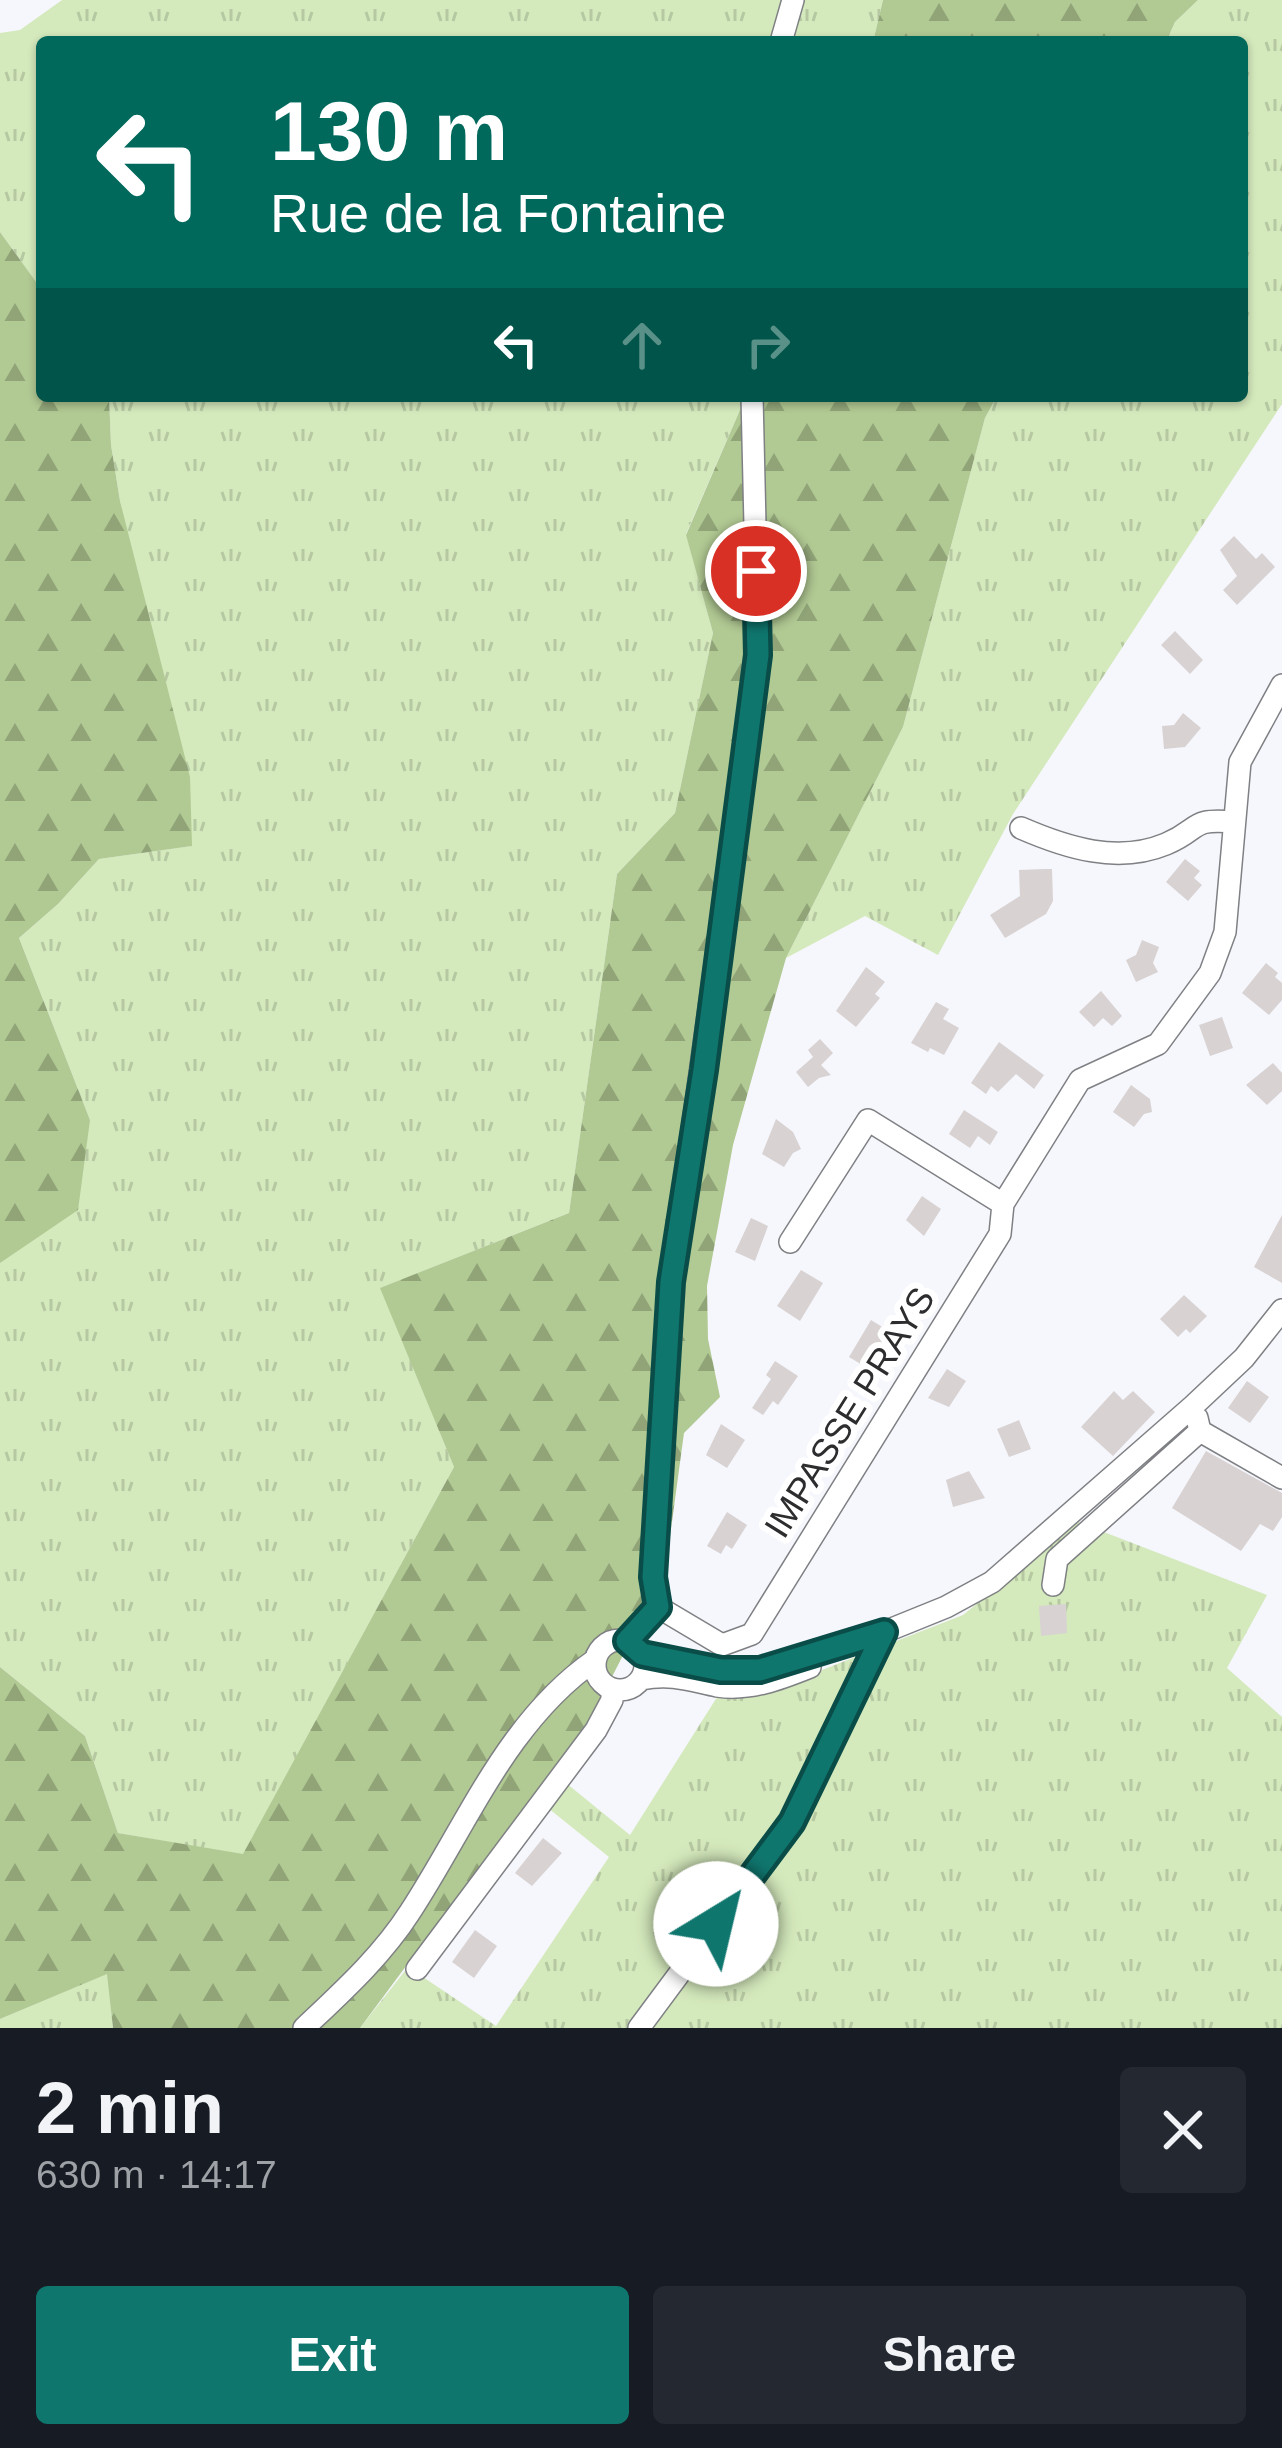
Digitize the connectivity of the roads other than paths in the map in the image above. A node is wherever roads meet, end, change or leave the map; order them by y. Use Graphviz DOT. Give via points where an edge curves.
graph roads {
  1 [pos="793,0"];
  2 [pos="783,36"];
  3 [pos="752,402"];
  4 [pos="1282,685"];
  5 [pos="1234,821"];
  6 [pos="1021,829"];
  7 [pos="1004,1204"];
  8 [pos="790,1242"];
  9 [pos="1282,1310"];
  10 [pos="1193,1406"];
  11 [pos="1200,1431"];
  12 [pos="1282,1478"];
  13 [pos="1053,1585"];
  14 [pos="658,1607"];
  15 [pos="884,1632"];
  16 [pos="856,1643"];
  17 [pos="634,1647"];
  18 [pos="603,1678"];
  19 [pos="641,1678"];
  20 [pos="417,1970"];
  21 [pos="304,2028"];
  22 [pos="639,2028"];
  1 -- 2 [label="street"];
  3 -- 14 [label="street" via="758,655 671,1282 653,1577"];
  4 -- 5 [label="street" via="1240,762"];
  5 -- 6 [label="street" via="1204,819 1166,844 1097,854"];
  5 -- 7 [label="street, IMPASSE PRAYS" via="1225,932 1210,974 1158,1044 1080,1080"];
  7 -- 8 [label="street" via="868,1120"];
  7 -- 14 [label="street, IMPASSE PRAYS" via="1000,1234 752,1634 711,1642"];
  9 -- 10 [label="street"];
  10 -- 11 [label="street"];
  10 -- 15 [label="street" via="992,1582"];
  11 -- 12 [label="street"];
  11 -- 13 [label="street" via="1057,1559"];
  14 -- 17 [label="street"];
  15 -- 16 [label="street"];
  15 -- 22 [label="street" via="792,1822"];
  16 -- 17 [label="street" via="760,1670 721,1670"];
  16 -- 19 [label="street" via="772,1682"];
  17 -- 18 [label="street" via="610,1642"];
  17 -- 19 [label="street"];
  18 -- 19 [label="street" via="628,1689"];
  18 -- 20 [label="street" via="612,1700 596,1730"];
  18 -- 21 [label="street" via="500,1765 408,1916 368,1968"];
}
